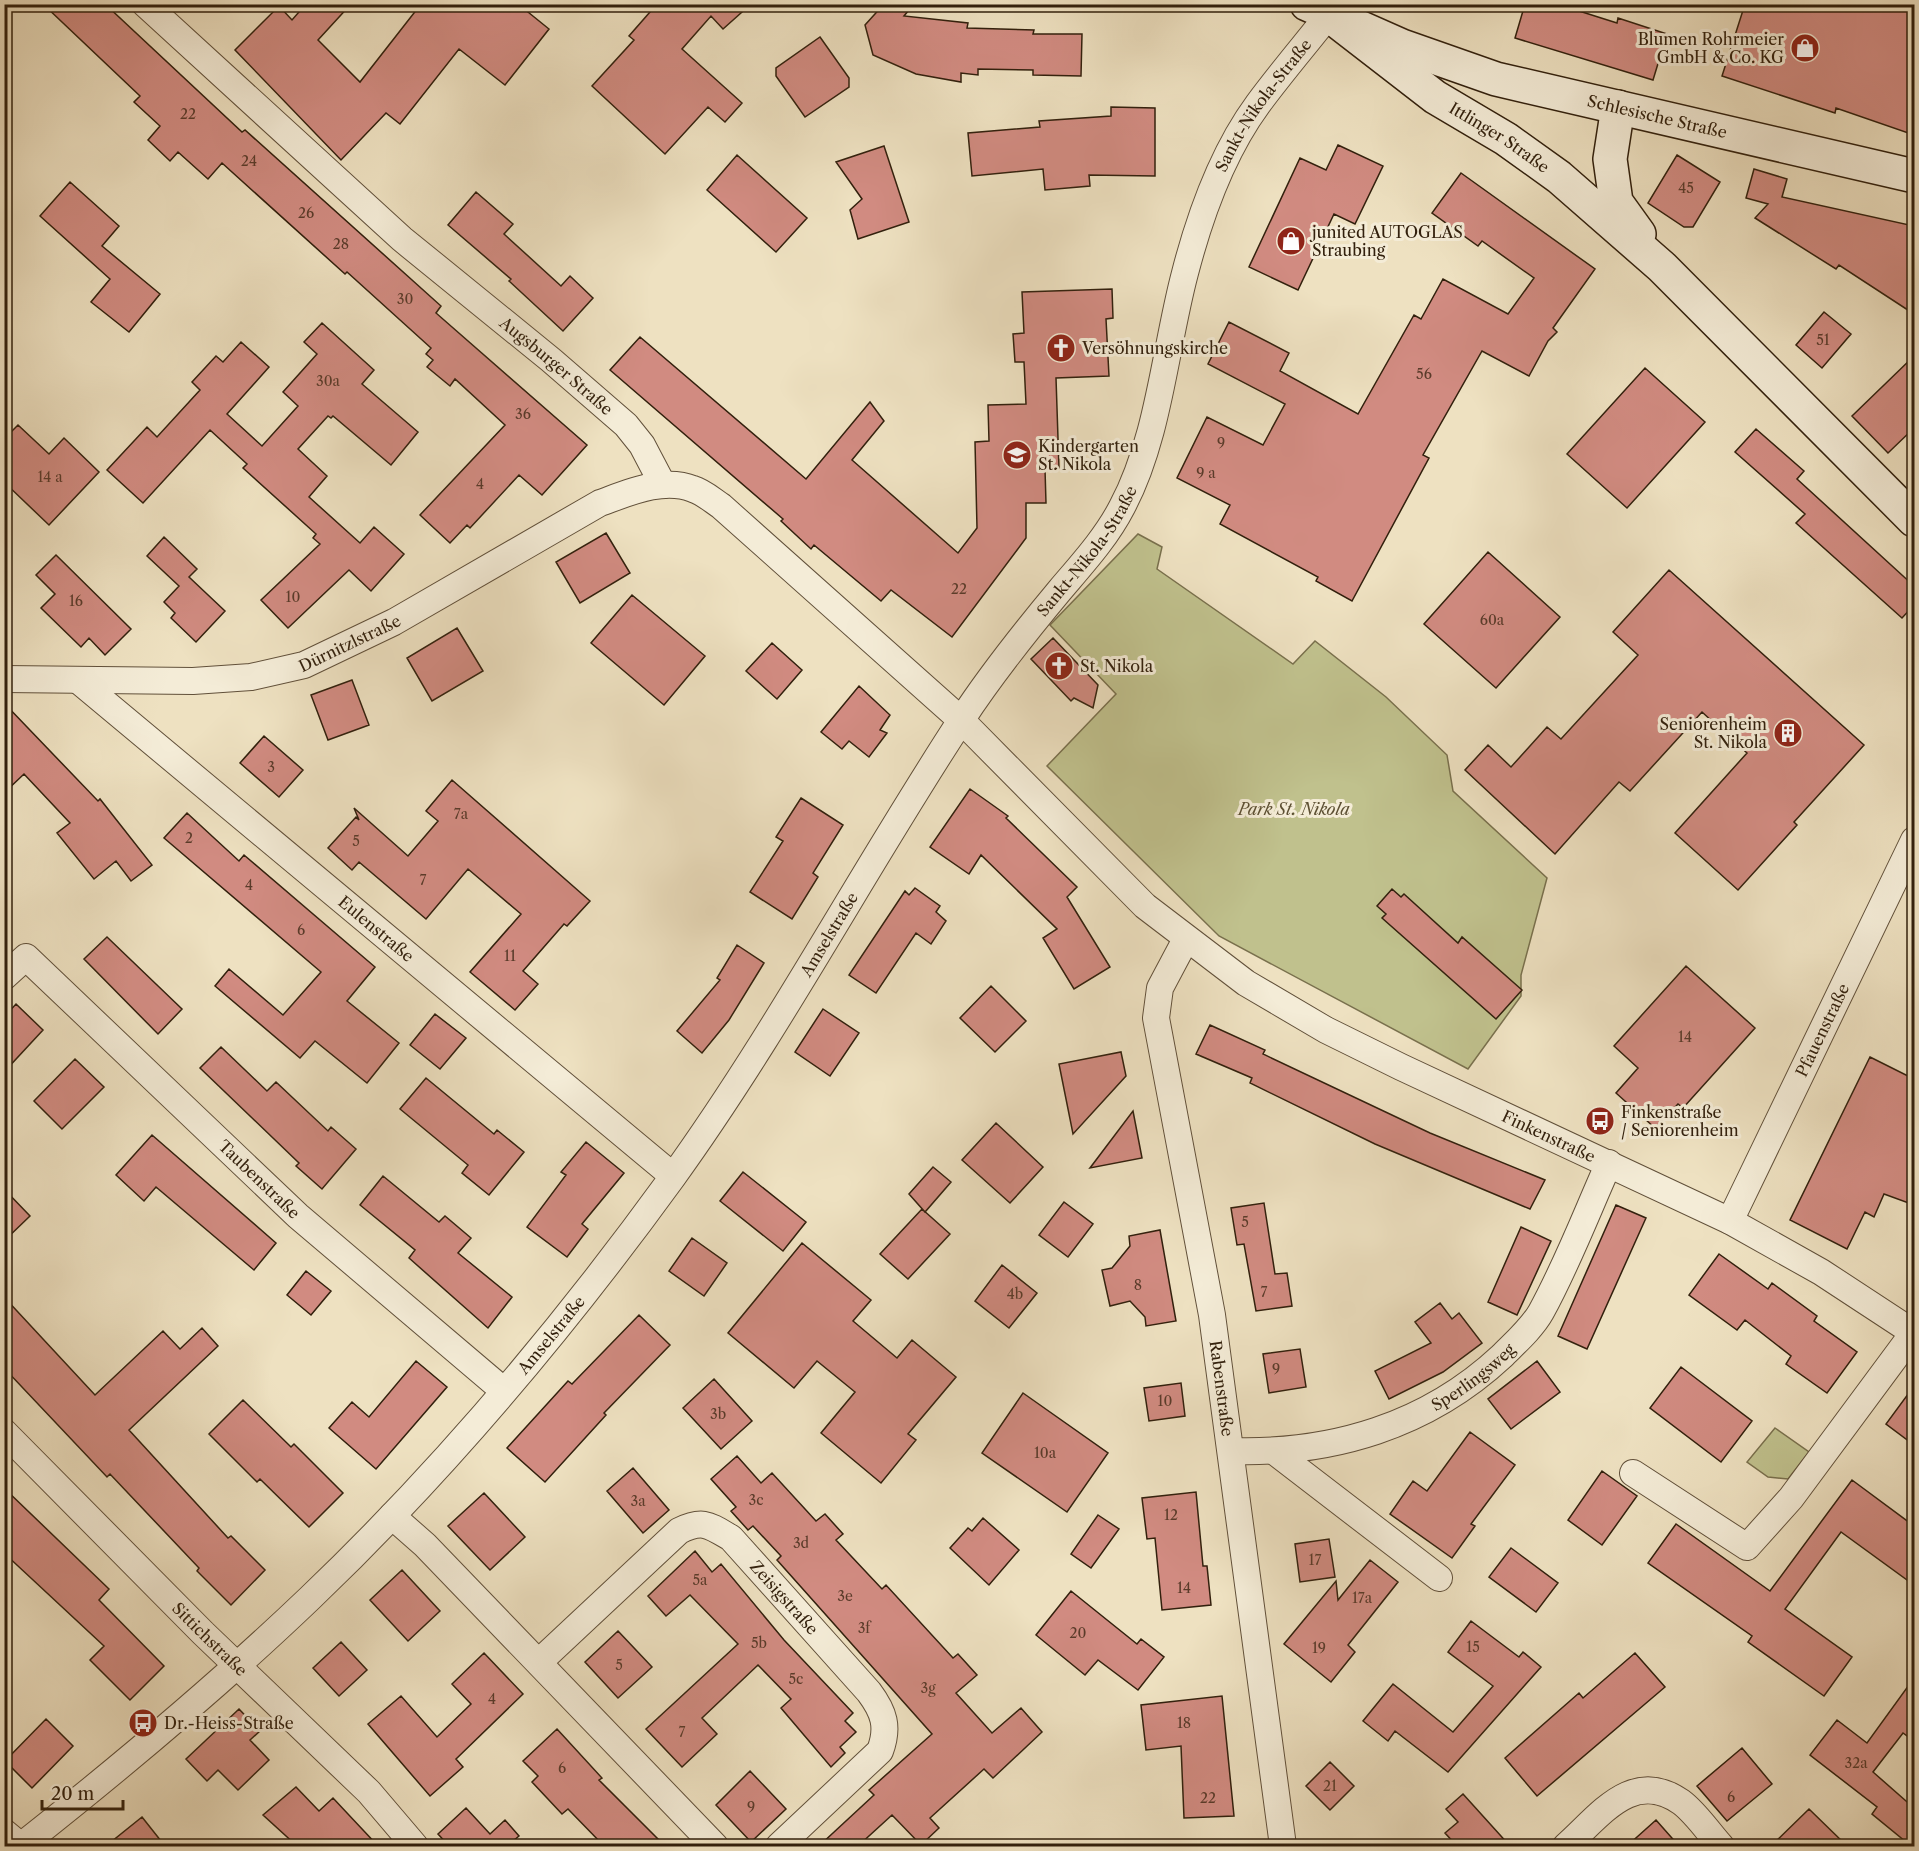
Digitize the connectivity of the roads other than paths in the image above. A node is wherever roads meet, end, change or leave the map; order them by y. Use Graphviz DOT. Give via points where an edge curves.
graph roads {
  1 [pos="145,4"];
  2 [pos="1324,8"];
  3 [pos="1618,107"];
  4 [pos="1914,176"];
  5 [pos="1662,267"];
  6 [pos="663,485"];
  7 [pos="1914,520"];
  8 [pos="4,679"];
  9 [pos="79,681"];
  10 [pos="961,720"];
  11 [pos="1914,840"];
  12 [pos="1186,939"];
  13 [pos="4,977"];
  14 [pos="1609,1163"];
  15 [pos="673,1176"];
  16 [pos="1730,1221"];
  17 [pos="1914,1332"];
  18 [pos="503,1390"];
  19 [pos="4,1432"];
  20 [pos="1232,1451"];
  21 [pos="1275,1452"];
  22 [pos="1633,1473"];
  23 [pos="392,1516"];
  24 [pos="1439,1578"];
  25 [pos="539,1662"];
  26 [pos="237,1665"];
  27 [pos="4,1832"];
  28 [pos="21,1846"];
  29 [pos="415,1846"];
  30 [pos="715,1846"];
  31 [pos="779,1846"];
  32 [pos="1283,1846"];
  33 [pos="1566,1846"];
  34 [pos="1721,1846"];
  1 -- 6 [label="street, Augsburger Straße" via="402,239 626,425 642,445"];
  2 -- 3 [label="street, Schlesische Straße" via="1402,46 1496,80"];
  2 -- 5 [label="street, Ittlinger Straße" via="1435,97 1506,139 1559,177"];
  2 -- 10 [label="street, Sankt-Nikola-Straße" via="1256,107 1225,160 1202,215 1188,260 1146,446 1122,508 1094,550 999,664"];
  3 -- 4 [label="street, Schlesische Straße"];
  3 -- 5 [label="street, Ittlinger Straße" via="1610,159 1616,202"];
  5 -- 7 [label="street, Ittlinger Straße"];
  6 -- 9 [label="street, Dürnitzlstraße" via="600,503 394,622 304,665 251,677"];
  6 -- 10 [label="street" via="693,489 721,506"];
  8 -- 9 [label="street, Dürnitzlstraße"];
  9 -- 15 [label="street, Eulenstraße"];
  10 -- 12 [label="street" via="1112,874"];
  10 -- 15 [label="street, Amselstraße" via="749,1064"];
  11 -- 16 [label="street, Pfauenstraße"];
  12 -- 14 [label="street, Finkenstraße" via="1246,983 1326,1030"];
  12 -- 20 [label="street, Rabenstraße" via="1160,988 1156,1018 1212,1316"];
  13 -- 18 [label="street, Taubenstraße" via="26,957 298,1216"];
  14 -- 16 [label="street, Finkenstraße"];
  14 -- 21 [label="street, Sperlingsweg" via="1540,1314 1480,1376 1443,1402 1392,1427 1338,1443"];
  15 -- 18 [label="street, Amselstraße"];
  16 -- 17 [label="street, Finkenstraße" via="1821,1272"];
  17 -- 22 [label="street, Finkenstraße" via="1791,1498 1747,1547"];
  18 -- 23 [label="street, Amselstraße"];
  19 -- 26 [label="street, Sittichstraße"];
  20 -- 21 [label="street, Sperlingsweg"];
  20 -- 32 [label="street, Rabenstraße"];
  21 -- 24 [label="street"];
  23 -- 25 [label="street"];
  23 -- 26 [label="street, Amselstraße"];
  25 -- 30 [label="street"];
  25 -- 31 [label="street, Zeisigstraße" via="679,1531 694,1523 709,1524 731,1538 883,1711 886,1734 880,1751"];
  26 -- 28 [label="street, Amselstraße" via="140,1752"];
  26 -- 29 [label="street, Sittichstraße" via="369,1792"];
  27 -- 28 [label="street"];
  33 -- 34 [label="street" via="1625,1795 1646,1788 1682,1803"];
}
